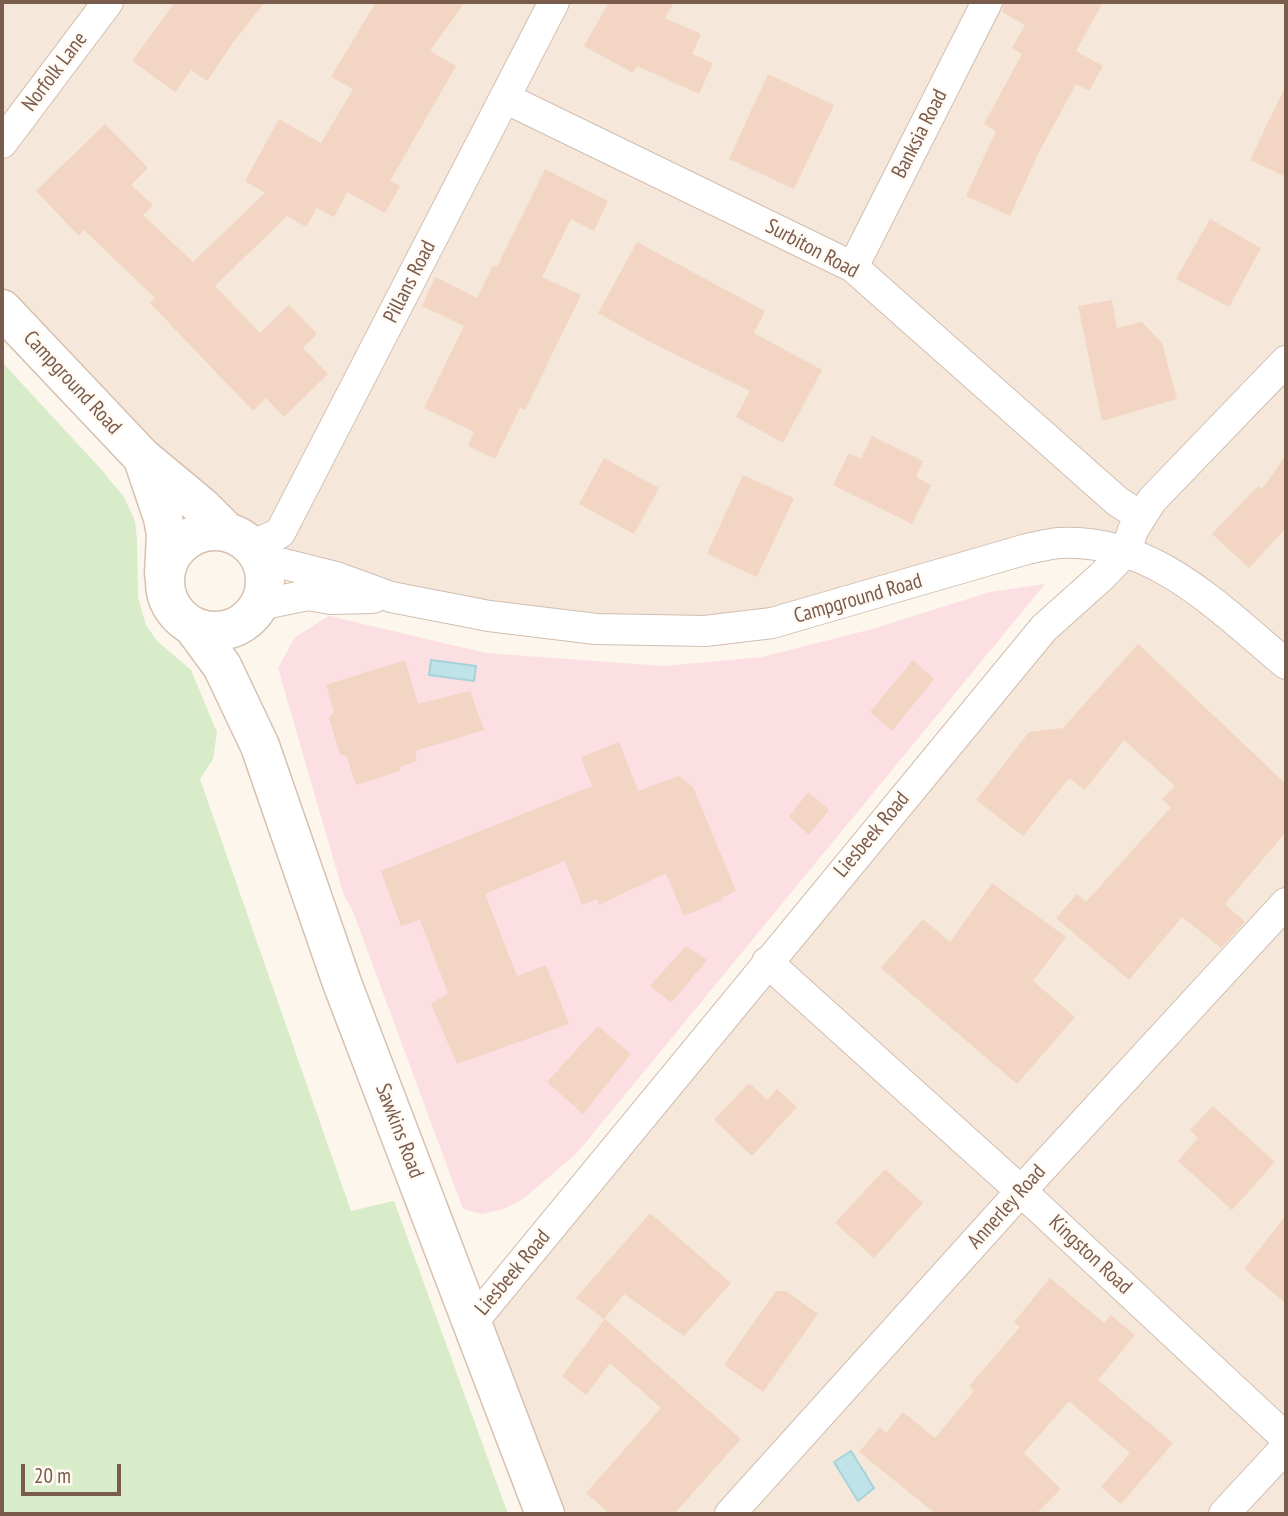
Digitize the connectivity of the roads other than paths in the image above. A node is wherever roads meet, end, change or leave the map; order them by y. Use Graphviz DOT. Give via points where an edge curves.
graph roads {
  1 [pos="108,2"];
  2 [pos="554,2"];
  3 [pos="987,2"];
  4 [pos="505,98"];
  5 [pos="2,143"];
  6 [pos="853,267"];
  7 [pos="2,309"];
  8 [pos="1286,361"];
  9 [pos="142,457"];
  10 [pos="1141,517"];
  11 [pos="246,545"];
  12 [pos="1126,551"];
  13 [pos="164,579"];
  14 [pos="391,597"];
  15 [pos="253,612"];
  16 [pos="194,628"];
  17 [pos="1286,664"];
  18 [pos="260,746"];
  19 [pos="1286,903"];
  20 [pos="767,962"];
  21 [pos="1021,1191"];
  22 [pos="472,1323"];
  23 [pos="1286,1438"];
  24 [pos="1286,1447"];
  25 [pos="545,1514"];
  26 [pos="730,1514"];
  27 [pos="1224,1514"];
  1 -- 5 [label="street, Norfolk Lane"];
  2 -- 4 [label="street, Pillans Road"];
  3 -- 6 [label="street, Banksia Road"];
  4 -- 6 [label="street, Surbiton Road"];
  4 -- 11 [label="street, Pillans Road" via="280,533"];
  6 -- 10 [label="street, Surbiton Road" via="1117,501"];
  7 -- 9 [label="street, Campground Road"];
  8 -- 10 [label="street, Liesbeek Road" via="1152,500"];
  9 -- 11 [label="street, Campground Road"];
  9 -- 13 [label="street, Campground Road" via="166,534"];
  10 -- 12 [label="street, Liesbeek Road"];
  11 -- 13 [label="street" via="209,531 192,536 168,562"];
  11 -- 14 [label="street, Campground Road"];
  11 -- 15 [label="street" via="265,573 265,589"];
  12 -- 14 [label="street, Campground Road" via="1058,543 772,623 705,631 596,629 489,616"];
  12 -- 17 [label="street, Campground Road" via="1189,585"];
  12 -- 20 [label="street, Liesbeek Road" via="1044,628"];
  13 -- 16 [label="street" via="172,608"];
  14 -- 15 [label="street, Campground Road" via="308,595"];
  15 -- 16 [label="street" via="231,629 212,632"];
  15 -- 18 [label="street, Sawkins Road" via="245,651"];
  16 -- 18 [label="street, Sawkins Road" via="222,666"];
  18 -- 22 [label="street, Sawkins Road" via="342,983"];
  19 -- 21 [label="street, Annerley Road"];
  20 -- 21 [label="street, Kingston Road"];
  20 -- 22 [label="street, Liesbeek Road"];
  21 -- 23 [label="street, Kingston Road"];
  21 -- 26 [label="street, Annerley Road"];
  22 -- 25 [label="street, Sawkins Road"];
  24 -- 27 [label="street"];
}
